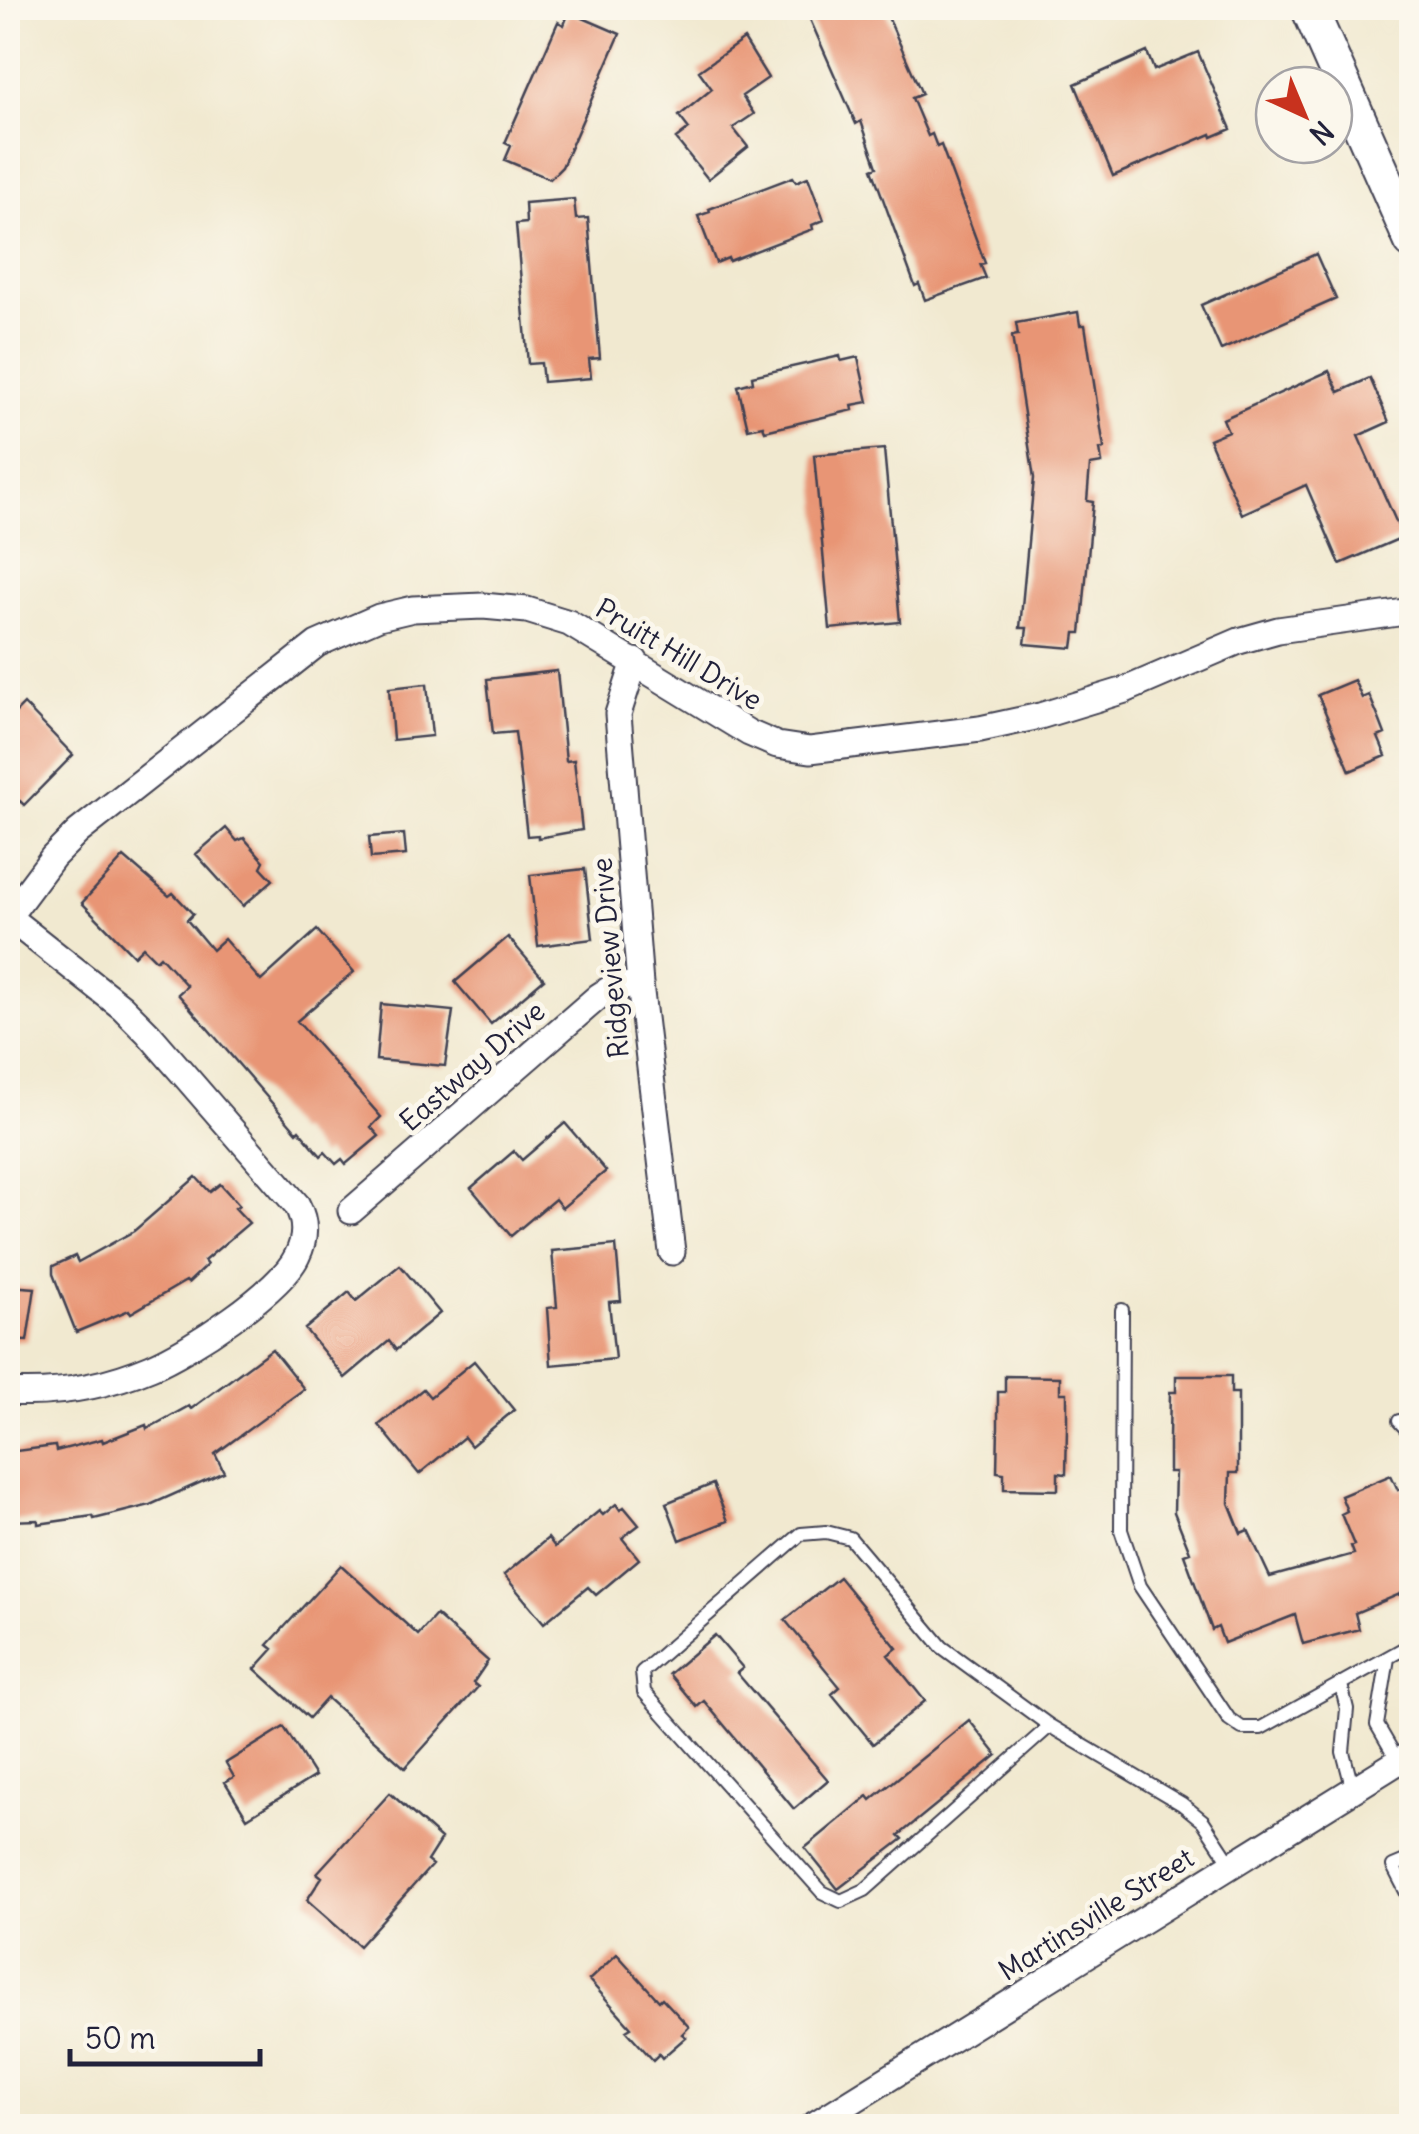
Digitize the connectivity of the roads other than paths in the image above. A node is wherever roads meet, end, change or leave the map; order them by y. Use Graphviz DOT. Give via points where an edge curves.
graph roads {
  1 [pos="1309,8"];
  2 [pos="1412,242"];
  3 [pos="1412,611"];
  4 [pos="635,661"];
  5 [pos="8,917"];
  6 [pos="640,984"];
  7 [pos="351,1210"];
  8 [pos="672,1252"];
  9 [pos="1122,1310"];
  10 [pos="8,1392"];
  11 [pos="1399,1421"];
  12 [pos="1412,1435"];
  13 [pos="1412,1644"];
  14 [pos="1388,1658"];
  15 [pos="1341,1685"];
  16 [pos="1050,1726"];
  17 [pos="1405,1757"];
  18 [pos="1352,1790"];
  19 [pos="1412,1858"];
  20 [pos="1232,1865"];
  21 [pos="1412,1903"];
  22 [pos="812,2126"];
  1 -- 2 [label="main road"];
  3 -- 4 [label="street, Pruitt Hill Drive" via="1278,630 1142,684 1025,719 810,750 748,733"];
  4 -- 5 [label="street, Pruitt Hill Drive" via="569,623 527,610 413,608 348,628 288,665 107,807 53,857"];
  4 -- 6 [label="street, Ridgeview Drive" via="618,714"];
  5 -- 10 [label="street" via="148,1032 304,1218 298,1256 278,1280 173,1357 83,1387"];
  6 -- 7 [label="street, Eastway Drive" via="599,996"];
  6 -- 8 [label="street, Ridgeview Drive"];
  9 -- 15 [label="lane" via="1121,1530 1140,1586 1242,1728 1261,1728"];
  11 -- 12 [label="lane"];
  13 -- 14 [label="lane"];
  14 -- 15 [label="lane"];
  14 -- 17 [label="lane" via="1377,1726"];
  15 -- 18 [label="lane"];
  16 -- 16 [label="lane" via="865,1890 842,1900 822,1892 644,1692 642,1672 801,1534 826,1532 850,1538 942,1647"];
  16 -- 20 [label="lane" via="1182,1804"];
  17 -- 18 [label="street, Martinsville Street"];
  18 -- 20 [label="street, Martinsville Street"];
  19 -- 21 [label="lane" via="1393,1866"];
  20 -- 22 [label="street, Martinsville Street"];
}
